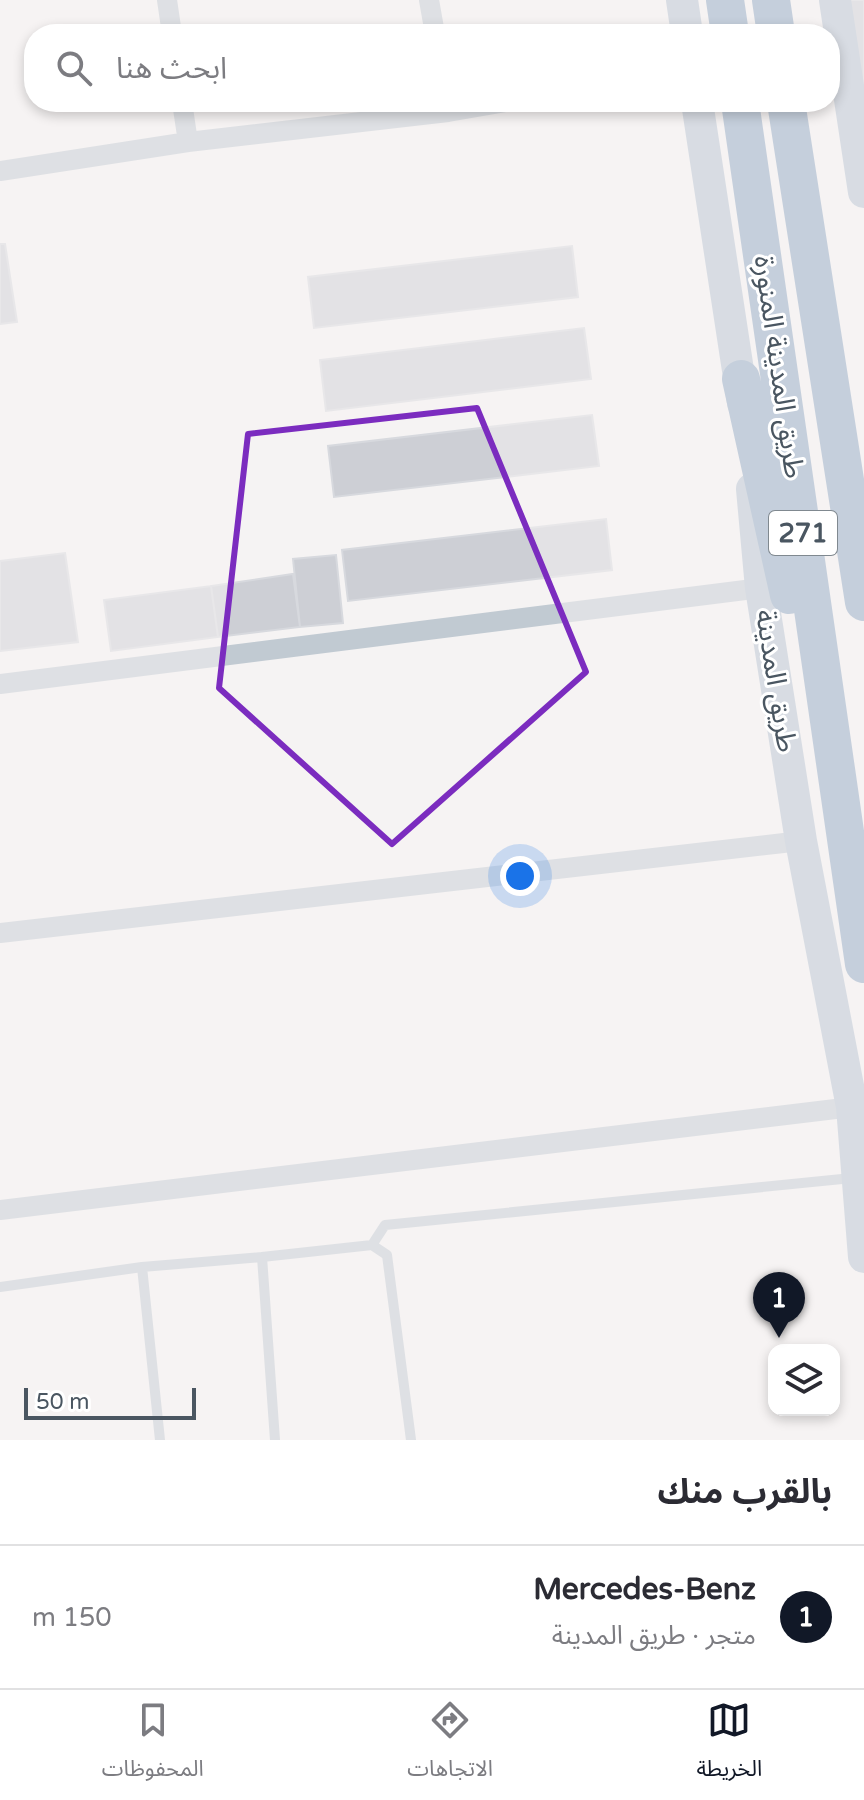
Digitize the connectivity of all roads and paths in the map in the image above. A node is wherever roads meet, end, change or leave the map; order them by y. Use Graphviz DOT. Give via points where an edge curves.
graph roads {
  1 [pos="167,0"];
  2 [pos="429,0"];
  3 [pos="682,0"];
  4 [pos="725,0"];
  5 [pos="771,0"];
  6 [pos="835,0"];
  7 [pos="171,24"];
  8 [pos="433,24"];
  9 [pos="686,24"];
  10 [pos="729,24"];
  11 [pos="775,24"];
  12 [pos="839,24"];
  13 [pos="840,33"];
  14 [pos="184,112"];
  15 [pos="410,112"];
  16 [pos="699,112"];
  17 [pos="741,112"];
  18 [pos="788,112"];
  19 [pos="188,142"];
  20 [pos="0,171"];
  21 [pos="864,192"];
  22 [pos="741,379"];
  23 [pos="761,588"];
  24 [pos="864,602"];
  25 [pos="0,684"];
  26 [pos="801,841"];
  27 [pos="853,880"];
  28 [pos="0,933"];
  29 [pos="864,964"];
  30 [pos="852,1107"];
  31 [pos="858,1178"];
  32 [pos="0,1210"];
  33 [pos="372,1245"];
  34 [pos="262,1257"];
  35 [pos="864,1257"];
  36 [pos="142,1267"];
  37 [pos="0,1287"];
  38 [pos="160,1440"];
  39 [pos="275,1440"];
  40 [pos="411,1440"];
  1 -- 7 [label="street"];
  2 -- 8 [label="street"];
  3 -- 9 [label="main road"];
  4 -- 10 [label="highway"];
  5 -- 11 [label="highway"];
  6 -- 12 [label="main road"];
  13 -- 21 [label="main road"];
  14 -- 19 [label="street"];
  15 -- 19 [label="street"];
  16 -- 22 [label="main road, طريق المدينة"];
  17 -- 27 [label="highway, طريق المدينة المنورة / 271"];
  18 -- 24 [label="highway, طريق المدينة المنورة / 271"];
  19 -- 20 [label="street"];
  22 -- 23 [label="main road, طريق المدينة"];
  22 -- 27 [label="highway"];
  23 -- 25 [label="street"];
  23 -- 26 [label="main road, طريق المدينة"];
  26 -- 28 [label="street"];
  26 -- 30 [label="main road, طريق المدينة"];
  27 -- 29 [label="highway, طريق المدينة المنورة / 271"];
  30 -- 31 [label="main road, طريق المدينة"];
  30 -- 32 [label="street"];
  31 -- 33 [label="lane" via="385,1225"];
  31 -- 35 [label="main road, طريق المدينة"];
  33 -- 34 [label="lane"];
  33 -- 40 [label="lane" via="387,1255"];
  34 -- 36 [label="lane"];
  34 -- 39 [label="lane"];
  36 -- 37 [label="lane"];
  36 -- 38 [label="lane"];
}
